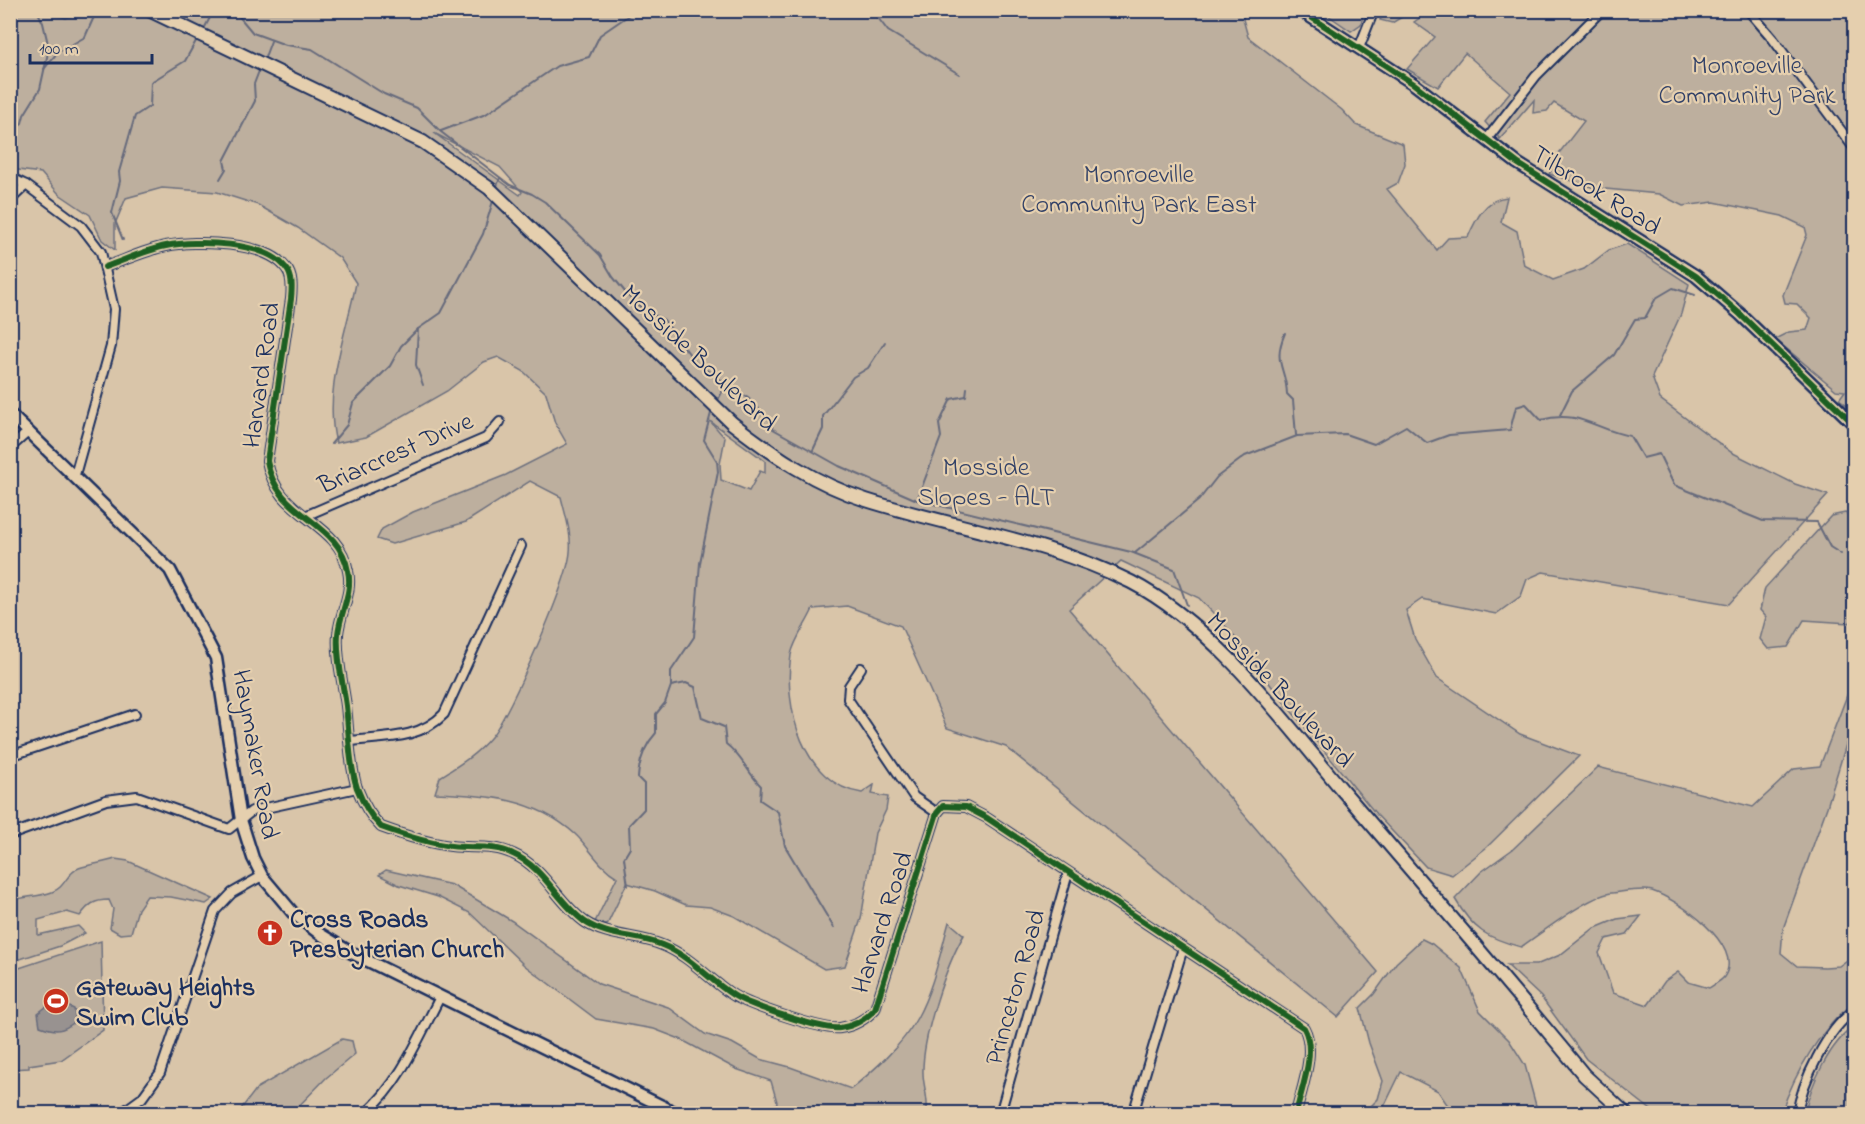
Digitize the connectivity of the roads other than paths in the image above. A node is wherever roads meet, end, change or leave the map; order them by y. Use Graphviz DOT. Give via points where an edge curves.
graph roads {
  1 [pos="149,10"];
  2 [pos="1300,10"];
  3 [pos="1374,10"];
  4 [pos="1602,10"];
  5 [pos="1748,10"];
  6 [pos="1359,48"];
  7 [pos="1487,139"];
  8 [pos="1854,148"];
  9 [pos="10,177"];
  10 [pos="26,185"];
  11 [pos="10,200"];
  12 [pos="105,267"];
  13 [pos="10,414"];
  14 [pos="500,422"];
  15 [pos="1854,422"];
  16 [pos="29,431"];
  17 [pos="10,448"];
  18 [pos="75,475"];
  19 [pos="305,516"];
  20 [pos="521,546"];
  21 [pos="861,668"];
  22 [pos="135,714"];
  23 [pos="350,741"];
  24 [pos="10,756"];
  25 [pos="357,788"];
  26 [pos="937,813"];
  27 [pos="241,820"];
  28 [pos="10,835"];
  29 [pos="1068,873"];
  30 [pos="262,876"];
  31 [pos="1183,948"];
  32 [pos="440,997"];
  33 [pos="1854,1011"];
  34 [pos="120,1113"];
  35 [pos="365,1113"];
  36 [pos="678,1113"];
  37 [pos="999,1113"];
  38 [pos="1133,1113"];
  39 [pos="1296,1113"];
  40 [pos="1626,1113"];
  41 [pos="1797,1113"];
  1 -- 40 [label="main road, Mosside Boulevard" via="423,142 489,188 732,423 773,455 811,477 866,500 1053,550 1133,583 1176,612 1214,644 1276,712 1584,1075"];
  2 -- 6 [label="main road, Tilbrook Road"];
  3 -- 6 [label="street"];
  4 -- 7 [label="street" via="1536,76"];
  5 -- 8 [label="street"];
  6 -- 7 [label="main road, Tilbrook Road"];
  7 -- 15 [label="main road, Tilbrook Road" via="1517,163 1696,276"];
  9 -- 10 [label="street"];
  10 -- 11 [label="street"];
  10 -- 12 [label="street" via="81,226 101,252"];
  12 -- 18 [label="street" via="115,327"];
  12 -- 19 [label="street, Harvard Road" via="164,246 193,242 264,252 286,268 291,299 267,461 270,479 279,494"];
  13 -- 16 [label="main road, Haymaker Road"];
  14 -- 19 [label="street, Briarcrest Drive" via="486,438"];
  16 -- 17 [label="street"];
  16 -- 18 [label="main road, Haymaker Road"];
  18 -- 27 [label="main road, Haymaker Road" via="170,570 216,658"];
  19 -- 23 [label="street, Harvard Road" via="334,540 348,570 347,599 338,636"];
  20 -- 23 [label="street" via="444,714 430,727 412,734"];
  21 -- 26 [label="street" via="847,694 852,706 914,797"];
  22 -- 24 [label="street"];
  23 -- 25 [label="street, Harvard Road"];
  25 -- 26 [label="street, Harvard Road" via="381,826 451,846 512,853 532,864 563,905 587,923 611,933 661,944 681,954 747,1003 838,1029 860,1023 875,1009"];
  25 -- 27 [label="street" via="252,811"];
  26 -- 29 [label="street" via="949,805 966,807"];
  27 -- 28 [label="street" via="229,829 221,828 147,799 125,797 106,800"];
  27 -- 30 [label="main road, Haymaker Road"];
  29 -- 31 [label="street"];
  29 -- 37 [label="street, Princeton Road"];
  30 -- 32 [label="main road, Haymaker Road" via="293,913 321,934"];
  30 -- 34 [label="street" via="232,893 215,911 160,1073 142,1098"];
  31 -- 38 [label="street"];
  31 -- 39 [label="street" via="1304,1028 1309,1050"];
  32 -- 35 [label="street" via="397,1077 381,1100"];
  32 -- 36 [label="main road, Haymaker Road"];
  33 -- 41 [label="street" via="1836,1030 1813,1066"];
}
